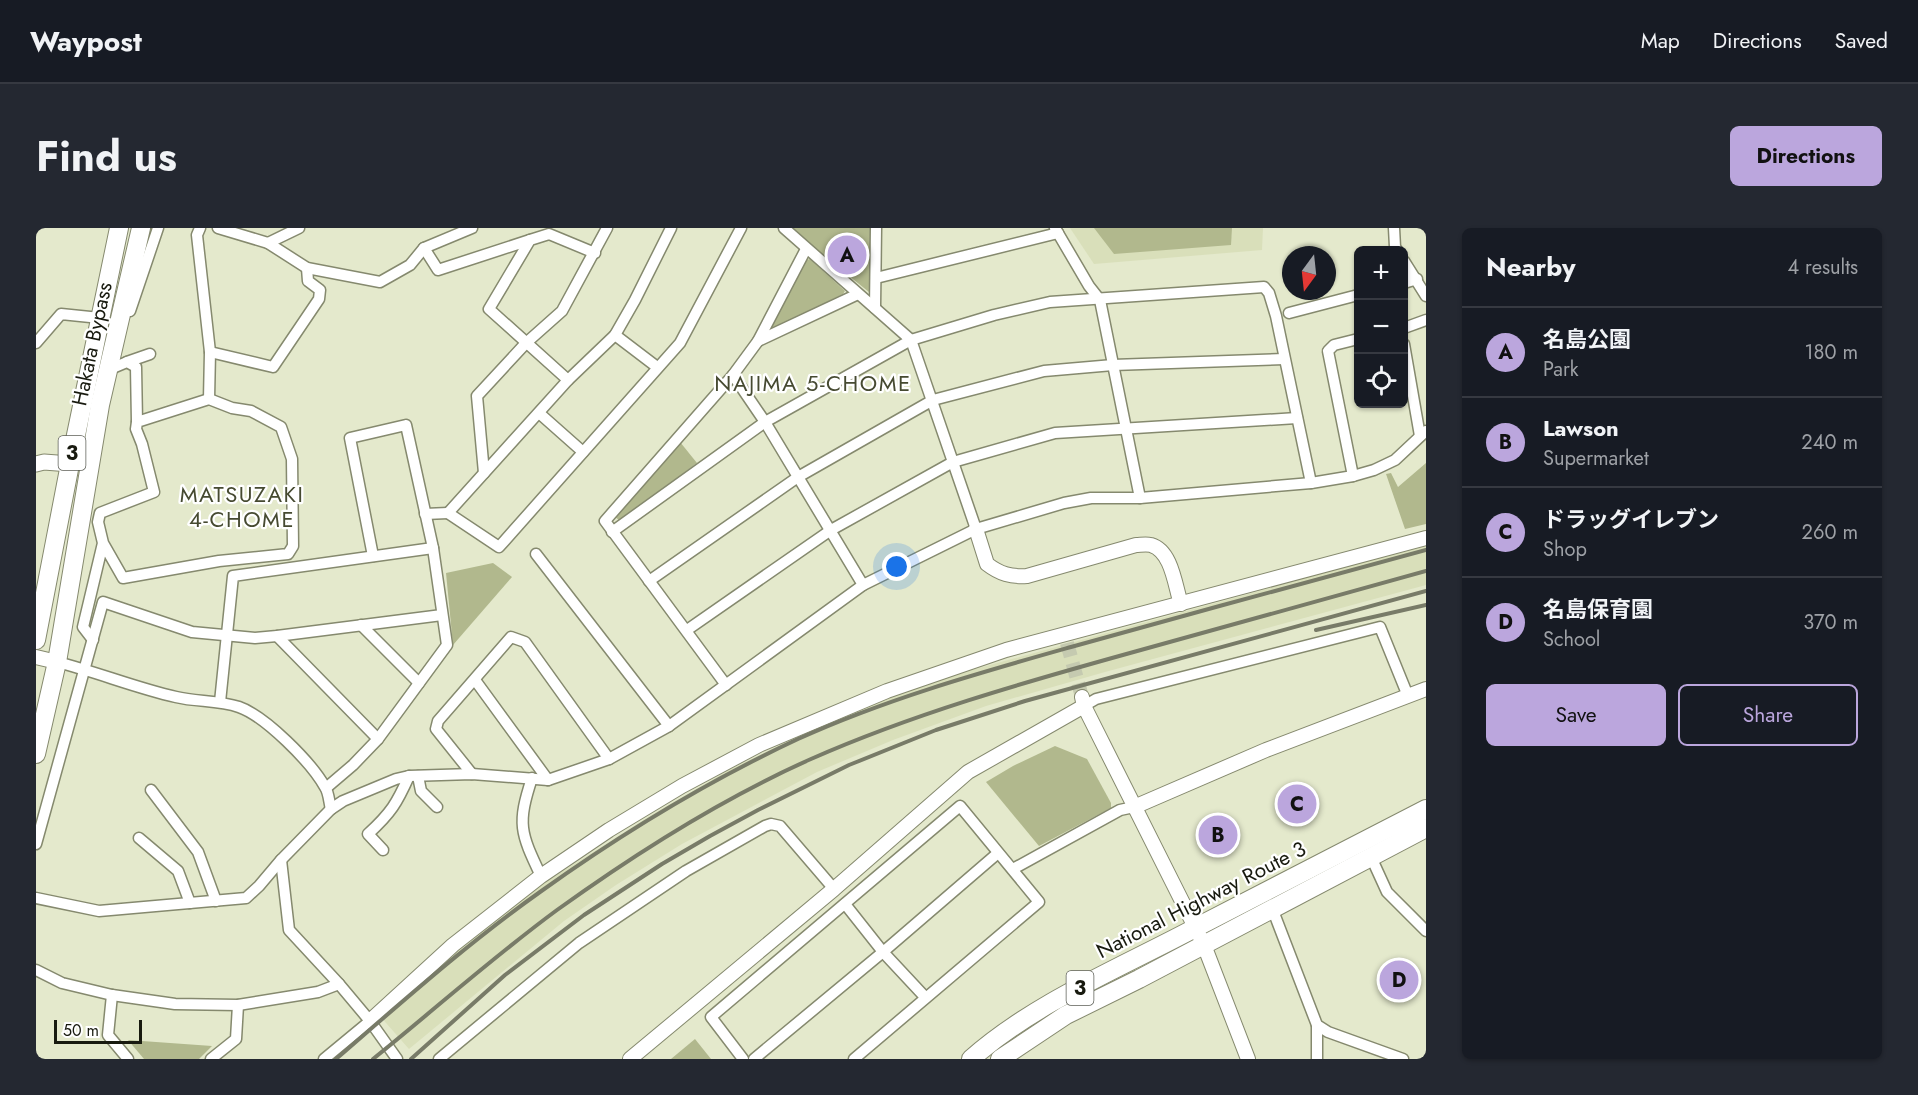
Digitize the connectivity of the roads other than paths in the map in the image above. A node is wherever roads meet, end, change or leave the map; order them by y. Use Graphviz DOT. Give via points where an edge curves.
graph roads {
  1 [pos="119,228"];
  2 [pos="141,228"];
  3 [pos="158,228"];
  4 [pos="200,228"];
  5 [pos="218,228"];
  6 [pos="299,228"];
  7 [pos="472,228"];
  8 [pos="607,228"];
  9 [pos="671,228"];
  10 [pos="741,228"];
  11 [pos="784,228"];
  12 [pos="876,228"];
  13 [pos="1394,228"];
  14 [pos="1056,231"];
  15 [pos="530,240"];
  16 [pos="268,243"];
  17 [pos="1395,246"];
  18 [pos="424,248"];
  19 [pos="806,249"];
  20 [pos="595,253"];
  21 [pos="1408,267"];
  22 [pos="308,268"];
  23 [pos="876,278"];
  24 [pos="1417,279"];
  25 [pos="1408,282"];
  26 [pos="858,294"];
  27 [pos="1354,296"];
  28 [pos="1426,296"];
  29 [pos="1100,300"];
  30 [pos="875,308"];
  31 [pos="130,311"];
  32 [pos="1289,313"];
  33 [pos="100,318"];
  34 [pos="1426,320"];
  35 [pos="1408,327"];
  36 [pos="615,335"];
  37 [pos="911,339"];
  38 [pos="1354,340"];
  39 [pos="758,341"];
  40 [pos="526,343"];
  41 [pos="36,344"];
  42 [pos="210,351"];
  43 [pos="150,354"];
  44 [pos="1406,354"];
  45 [pos="1284,359"];
  46 [pos="127,362"];
  47 [pos="1113,365"];
  48 [pos="657,367"];
  49 [pos="108,370"];
  50 [pos="734,375"];
  51 [pos="568,380"];
  52 [pos="209,399"];
  53 [pos="933,400"];
  54 [pos="539,413"];
  55 [pos="1297,418"];
  56 [pos="137,422"];
  57 [pos="765,422"];
  58 [pos="1125,429"];
  59 [pos="1423,434"];
  60 [pos="583,452"];
  61 [pos="953,462"];
  62 [pos="36,464"];
  63 [pos="70,464"];
  64 [pos="484,473"];
  65 [pos="1353,476"];
  66 [pos="798,477"];
  67 [pos="1311,483"];
  68 [pos="1140,498"];
  69 [pos="448,513"];
  70 [pos="425,514"];
  71 [pos="976,529"];
  72 [pos="831,530"];
  73 [pos="612,532"];
  74 [pos="1426,538"];
  75 [pos="103,543"];
  76 [pos="432,548"];
  77 [pos="536,554"];
  78 [pos="373,556"];
  79 [pos="649,581"];
  80 [pos="863,585"];
  81 [pos="1181,604"];
  82 [pos="442,615"];
  83 [pos="361,626"];
  84 [pos="687,630"];
  85 [pos="226,635"];
  86 [pos="277,636"];
  87 [pos="36,640"];
  88 [pos="93,640"];
  89 [pos="36,657"];
  90 [pos="57,662"];
  91 [pos="85,669"];
  92 [pos="475,680"];
  93 [pos="419,683"];
  94 [pos="726,685"];
  95 [pos="1426,689"];
  96 [pos="1408,696"];
  97 [pos="1083,701"];
  98 [pos="220,702"];
  99 [pos="669,726"];
  100 [pos="378,739"];
  101 [pos="36,754"];
  102 [pos="609,759"];
  103 [pos="472,774"];
  104 [pos="414,776"];
  105 [pos="532,778"];
  106 [pos="548,780"];
  107 [pos="326,788"];
  108 [pos="151,790"];
  109 [pos="437,807"];
  110 [pos="1134,807"];
  111 [pos="331,809"];
  112 [pos="1426,809"];
  113 [pos="1426,828"];
  114 [pos="140,838"];
  115 [pos="36,844"];
  116 [pos="383,850"];
  117 [pos="998,853"];
  118 [pos="1371,857"];
  119 [pos="281,860"];
  120 [pos="1013,869"];
  121 [pos="541,876"];
  122 [pos="834,889"];
  123 [pos="36,898"];
  124 [pos="216,901"];
  125 [pos="190,903"];
  126 [pos="845,904"];
  127 [pos="1272,908"];
  128 [pos="1195,928"];
  129 [pos="1426,931"];
  130 [pos="1204,945"];
  131 [pos="883,952"];
  132 [pos="36,970"];
  133 [pos="339,984"];
  134 [pos="112,994"];
  135 [pos="925,997"];
  136 [pos="238,1005"];
  137 [pos="370,1021"];
  138 [pos="1317,1025"];
  139 [pos="128,1059"];
  140 [pos="211,1059"];
  141 [pos="324,1059"];
  142 [pos="397,1059"];
  143 [pos="439,1059"];
  144 [pos="630,1059"];
  145 [pos="743,1059"];
  146 [pos="754,1059"];
  147 [pos="854,1059"];
  148 [pos="971,1059"];
  149 [pos="1000,1059"];
  150 [pos="1248,1059"];
  151 [pos="1317,1059"];
  152 [pos="1403,1059"];
  1 -- 33 [label="highway, Hakata Bypass / 3"];
  2 -- 49 [label="highway, Hakata Bypass / 3"];
  3 -- 31 [label="street"];
  4 -- 42 [label="street" via="197,235"];
  5 -- 16 [label="street"];
  6 -- 16 [label="street"];
  7 -- 18 [label="street"];
  8 -- 20 [label="street"];
  9 -- 36 [label="street"];
  10 -- 48 [label="street" via="680,343"];
  11 -- 19 [label="street"];
  12 -- 23 [label="street"];
  13 -- 17 [label="street"];
  14 -- 23 [label="street"];
  14 -- 29 [label="street"];
  15 -- 18 [label="street" via="438,270"];
  15 -- 20 [label="street" via="549,234"];
  15 -- 40 [label="street" via="489,309"];
  16 -- 22 [label="street"];
  18 -- 22 [label="street" via="410,265 380,282"];
  19 -- 26 [label="street"];
  19 -- 39 [label="street"];
  20 -- 40 [label="street" via="562,311"];
  21 -- 24 [label="street"];
  22 -- 42 [label="street" via="308,281 320,290 319,299 273,367"];
  23 -- 30 [label="street"];
  24 -- 25 [label="street"];
  24 -- 28 [label="street"];
  26 -- 30 [label="street"];
  26 -- 39 [label="street"];
  27 -- 32 [label="street"];
  29 -- 37 [label="street" via="1050,302"];
  29 -- 45 [label="street" via="1263,287 1269,293 1276,316"];
  29 -- 47 [label="street"];
  30 -- 37 [label="street"];
  33 -- 41 [label="street" via="61,314"];
  33 -- 63 [label="highway, Hakata Bypass / 3"];
  34 -- 35 [label="street"];
  36 -- 48 [label="street"];
  36 -- 51 [label="street"];
  37 -- 53 [label="street"];
  37 -- 57 [label="street"];
  38 -- 65 [label="street" via="1334,345 1328,351"];
  39 -- 50 [label="street"];
  40 -- 51 [label="street"];
  40 -- 64 [label="street" via="477,396"];
  42 -- 52 [label="street"];
  43 -- 46 [label="street"];
  44 -- 59 [label="street"];
  45 -- 47 [label="street"];
  45 -- 55 [label="street"];
  46 -- 49 [label="street"];
  46 -- 56 [label="street" via="136,367"];
  47 -- 53 [label="street" via="1044,371"];
  47 -- 58 [label="street"];
  48 -- 60 [label="street"];
  49 -- 90 [label="highway, Hakata Bypass / 3"];
  50 -- 57 [label="street"];
  50 -- 73 [label="street" via="609,515 605,521"];
  51 -- 54 [label="street"];
  52 -- 56 [label="street"];
  52 -- 75 [label="street" via="250,411 281,428 292,459 293,546 288,554 219,561 123,578"];
  53 -- 61 [label="street"];
  53 -- 66 [label="street"];
  54 -- 60 [label="street"];
  54 -- 64 [label="street"];
  55 -- 58 [label="street"];
  55 -- 67 [label="street"];
  56 -- 75 [label="street" via="154,492 100,513"];
  57 -- 66 [label="street"];
  57 -- 73 [label="street"];
  58 -- 61 [label="street" via="1055,433"];
  58 -- 68 [label="street"];
  59 -- 65 [label="street" via="1395,460"];
  60 -- 69 [label="street" via="499,548"];
  61 -- 71 [label="street"];
  61 -- 72 [label="street"];
  62 -- 63 [label="main road"];
  63 -- 87 [label="highway, Hakata Bypass / 3"];
  64 -- 69 [label="street"];
  65 -- 67 [label="street"];
  66 -- 72 [label="street"];
  66 -- 79 [label="street"];
  67 -- 68 [label="street"];
  68 -- 71 [label="street" via="1073,501"];
  69 -- 70 [label="street"];
  70 -- 76 [label="street"];
  70 -- 78 [label="street" via="406,425 350,438"];
  71 -- 80 [label="street"];
  71 -- 81 [label="street" via="987,564 1014,577 1136,545 1151,545 1167,559"];
  72 -- 80 [label="street"];
  72 -- 84 [label="street"];
  73 -- 79 [label="street"];
  74 -- 81 [label="street"];
  75 -- 88 [label="street" via="83,627"];
  76 -- 78 [label="street"];
  76 -- 82 [label="street"];
  77 -- 99 [label="street"];
  78 -- 85 [label="street" via="232,576"];
  79 -- 84 [label="street"];
  80 -- 94 [label="street"];
  81 -- 121 [label="street" via="1066,639 1006,650 887,691 759,745 682,786"];
  82 -- 83 [label="street"];
  82 -- 93 [label="street" via="447,645"];
  83 -- 86 [label="street"];
  83 -- 93 [label="street"];
  84 -- 94 [label="street"];
  85 -- 86 [label="street"];
  85 -- 88 [label="street" via="192,632 103,602"];
  85 -- 98 [label="street"];
  86 -- 100 [label="street"];
  88 -- 91 [label="street"];
  89 -- 90 [label="street"];
  90 -- 91 [label="street"];
  90 -- 101 [label="highway, Hakata Bypass / 3"];
  91 -- 98 [label="street" via="174,697"];
  91 -- 115 [label="street"];
  92 -- 102 [label="street" via="512,637 525,642"];
  92 -- 103 [label="street" via="438,721 436,729"];
  92 -- 106 [label="street"];
  93 -- 100 [label="street"];
  94 -- 99 [label="street"];
  95 -- 96 [label="street"];
  96 -- 97 [label="street" via="1380,627"];
  96 -- 110 [label="street" via="1266,750"];
  97 -- 110 [label="street"];
  97 -- 122 [label="street" via="968,772"];
  98 -- 107 [label="street" via="261,718 302,757"];
  99 -- 102 [label="street"];
  100 -- 107 [label="street"];
  102 -- 106 [label="street"];
  103 -- 104 [label="street"];
  103 -- 105 [label="street"];
  104 -- 109 [label="street" via="421,791"];
  104 -- 111 [label="street" via="396,779"];
  104 -- 116 [label="street" via="396,806 368,834"];
  105 -- 106 [label="street"];
  105 -- 121 [label="street" via="521,823"];
  107 -- 111 [label="street"];
  108 -- 124 [label="street" via="198,852"];
  110 -- 120 [label="street" via="1120,810"];
  110 -- 128 [label="street"];
  111 -- 119 [label="street"];
  112 -- 128 [label="highway, National Highway Route 3 / 3"];
  113 -- 118 [label="highway, National Highway Route 3 / 3"];
  114 -- 125 [label="street" via="178,871"];
  117 -- 120 [label="street"];
  117 -- 126 [label="street" via="960,806"];
  117 -- 131 [label="street"];
  118 -- 127 [label="highway, National Highway Route 3 / 3"];
  118 -- 129 [label="street" via="1387,892"];
  119 -- 124 [label="street" via="246,897"];
  119 -- 133 [label="street" via="289,930"];
  120 -- 135 [label="street" via="1039,902"];
  121 -- 137 [label="street" via="453,945"];
  122 -- 143 [label="street" via="780,826 765,826 686,871 579,943"];
  122 -- 144 [label="street"];
  123 -- 125 [label="street" via="99,911"];
  124 -- 125 [label="street"];
  126 -- 131 [label="street"];
  126 -- 145 [label="street" via="711,1017"];
  127 -- 130 [label="highway, National Highway Route 3 / 3"];
  127 -- 138 [label="street"];
  128 -- 130 [label="street"];
  128 -- 148 [label="highway, National Highway Route 3 / 3" via="1091,981"];
  130 -- 149 [label="highway, National Highway Route 3 / 3" via="1066,1015"];
  130 -- 150 [label="street"];
  131 -- 135 [label="street"];
  131 -- 146 [label="street"];
  132 -- 134 [label="street" via="62,983"];
  133 -- 136 [label="street" via="318,992"];
  133 -- 137 [label="street"];
  134 -- 136 [label="street" via="175,1004"];
  134 -- 139 [label="street" via="108,1035"];
  135 -- 147 [label="street"];
  136 -- 140 [label="street" via="236,1039"];
  137 -- 141 [label="street"];
  137 -- 142 [label="street"];
  138 -- 151 [label="street"];
  138 -- 152 [label="street"];
}
